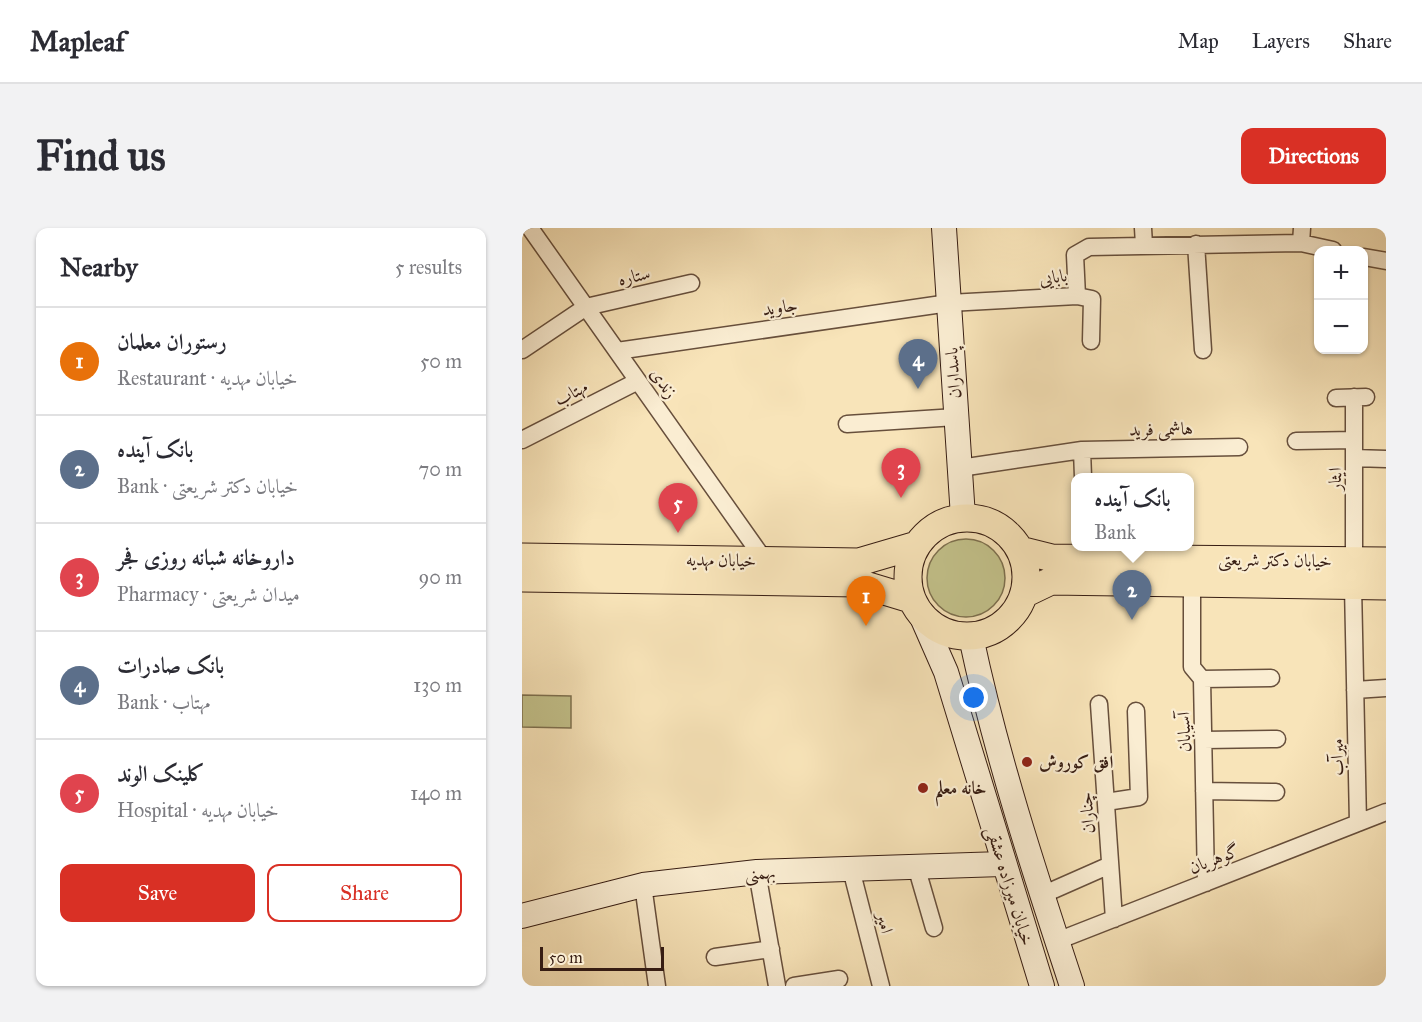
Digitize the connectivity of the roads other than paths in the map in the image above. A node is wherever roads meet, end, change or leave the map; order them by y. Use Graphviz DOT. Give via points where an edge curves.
graph roads {
  1 [pos="530,228"];
  2 [pos="944,228"];
  3 [pos="1143,228"];
  4 [pos="1301,235"];
  5 [pos="1196,244"];
  6 [pos="1144,245"];
  7 [pos="1324,246"];
  8 [pos="1368,257"];
  9 [pos="1386,261"];
  10 [pos="691,283"];
  11 [pos="1077,296"];
  12 [pos="949,303"];
  13 [pos="586,306"];
  14 [pos="1091,341"];
  15 [pos="522,350"];
  16 [pos="1203,350"];
  17 [pos="617,351"];
  18 [pos="638,381"];
  19 [pos="1336,398"];
  20 [pos="956,417"];
  21 [pos="846,424"];
  22 [pos="522,440"];
  23 [pos="1354,440"];
  24 [pos="1296,441"];
  25 [pos="1239,447"];
  26 [pos="1083,450"];
  27 [pos="1354,458"];
  28 [pos="1386,459"];
  29 [pos="960,468"];
  30 [pos="1083,473"];
  31 [pos="963,517"];
  32 [pos="917,545"];
  33 [pos="1020,550"];
  34 [pos="522,557"];
  35 [pos="765,561"];
  36 [pos="1386,561"];
  37 [pos="1353,573"];
  38 [pos="522,578"];
  39 [pos="1192,584"];
  40 [pos="1386,586"];
  41 [pos="1024,594"];
  42 [pos="916,607"];
  43 [pos="971,637"];
  44 [pos="1270,678"];
  45 [pos="1202,679"];
  46 [pos="1386,688"];
  47 [pos="1355,690"];
  48 [pos="1099,704"];
  49 [pos="1136,711"];
  50 [pos="1277,739"];
  51 [pos="1204,740"];
  52 [pos="1204,792"];
  53 [pos="1276,792"];
  54 [pos="1106,802"];
  55 [pos="1386,812"];
  56 [pos="1358,823"];
  57 [pos="1002,864"];
  58 [pos="1110,865"];
  59 [pos="916,867"];
  60 [pos="851,869"];
  61 [pos="757,872"];
  62 [pos="1206,883"];
  63 [pos="643,885"];
  64 [pos="1042,895"];
  65 [pos="522,916"];
  66 [pos="1114,919"];
  67 [pos="934,928"];
  68 [pos="1057,941"];
  69 [pos="771,949"];
  70 [pos="715,957"];
  71 [pos="839,979"];
  72 [pos="657,986"];
  73 [pos="777,986"];
  74 [pos="794,986"];
  75 [pos="881,986"];
  76 [pos="1042,986"];
  77 [pos="1072,986"];
  1 -- 13 [label="street, زندی"];
  2 -- 12 [label="main road, پاسداران"];
  3 -- 6 [label="street"];
  4 -- 5 [label="street, بابایی"];
  4 -- 7 [label="street, بابایی"];
  5 -- 6 [label="street, بابایی"];
  5 -- 16 [label="street"];
  6 -- 11 [label="street, بابایی" via="1089,247 1075,255"];
  8 -- 9 [label="street"];
  10 -- 13 [label="street, ستاره"];
  11 -- 12 [label="street, بابایی"];
  11 -- 14 [label="street" via="1092,299"];
  12 -- 17 [label="street, جاوید"];
  12 -- 20 [label="main road, پاسداران"];
  13 -- 15 [label="street"];
  13 -- 17 [label="street, زندی"];
  17 -- 18 [label="street, زندی"];
  18 -- 22 [label="street, مهتاب"];
  18 -- 35 [label="street, زندی"];
  19 -- 23 [label="street, ایثار" via="1360,397"];
  20 -- 21 [label="street"];
  20 -- 29 [label="main road, پاسداران"];
  23 -- 24 [label="street"];
  23 -- 27 [label="street, ایثار"];
  25 -- 26 [label="street, هاشمی فرید"];
  26 -- 29 [label="street, هاشمی فرید"];
  26 -- 30 [label="street"];
  27 -- 28 [label="street"];
  27 -- 37 [label="street, ایثار"];
  29 -- 31 [label="main road, پاسداران"];
  31 -- 32 [label="main road" via="937,526"];
  31 -- 33 [label="main road" via="997,525"];
  32 -- 35 [label="main road, خیابان مهدیه" via="859,562"];
  32 -- 42 [label="main road" via="909,562 907,580"];
  33 -- 37 [label="main road, خیابان دکتر شریعتی" via="1052,558"];
  33 -- 41 [label="main road" via="1025,564"];
  34 -- 35 [label="main road, خیابان مهدیه"];
  36 -- 37 [label="main road, خیابان دکتر شریعتی"];
  37 -- 39 [label="main road, خیابان دکتر شریعتی"];
  37 -- 40 [label="main road, خیابان دکتر شریعتی"];
  37 -- 47 [label="street, میرآب"];
  38 -- 42 [label="main road, خیابان مهدیه" via="858,583"];
  39 -- 41 [label="main road, خیابان دکتر شریعتی" via="1051,581"];
  39 -- 45 [label="street, آسیابان" via="1192,667"];
  41 -- 43 [label="main road" via="1017,611 1004,624"];
  42 -- 43 [label="main road" via="935,627 952,635"];
  42 -- 57 [label="main road, خیابان میرزاده عشقی" via="946,672"];
  43 -- 64 [label="main road, خیابان میرزاده عشقی" via="978,674"];
  44 -- 45 [label="street"];
  45 -- 51 [label="street, آسیابان"];
  46 -- 47 [label="street"];
  47 -- 56 [label="street, میرآب"];
  48 -- 54 [label="street, چناران"];
  49 -- 54 [label="street" via="1139,797"];
  50 -- 51 [label="street"];
  51 -- 52 [label="street, آسیابان"];
  52 -- 53 [label="street"];
  52 -- 62 [label="street, آسیابان"];
  54 -- 58 [label="street, چناران"];
  55 -- 56 [label="street, گوهریان"];
  56 -- 62 [label="street, گوهریان"];
  57 -- 59 [label="main road, بهمنی"];
  57 -- 76 [label="main road, خیابان میرزاده عشقی"];
  58 -- 64 [label="street"];
  58 -- 66 [label="street, چناران"];
  59 -- 60 [label="main road, بهمنی"];
  59 -- 67 [label="street"];
  60 -- 61 [label="main road, بهمنی"];
  60 -- 75 [label="street, امیر"];
  61 -- 63 [label="main road, بهمنی"];
  61 -- 69 [label="street"];
  62 -- 66 [label="street, گوهریان"];
  63 -- 65 [label="main road, بهمنی"];
  63 -- 72 [label="street"];
  64 -- 68 [label="main road, خیابان میرزاده عشقی"];
  66 -- 68 [label="street, گوهریان"];
  68 -- 77 [label="main road, خیابان میرزاده عشقی"];
  69 -- 70 [label="street"];
  69 -- 73 [label="street"];
  71 -- 74 [label="street"];
}
